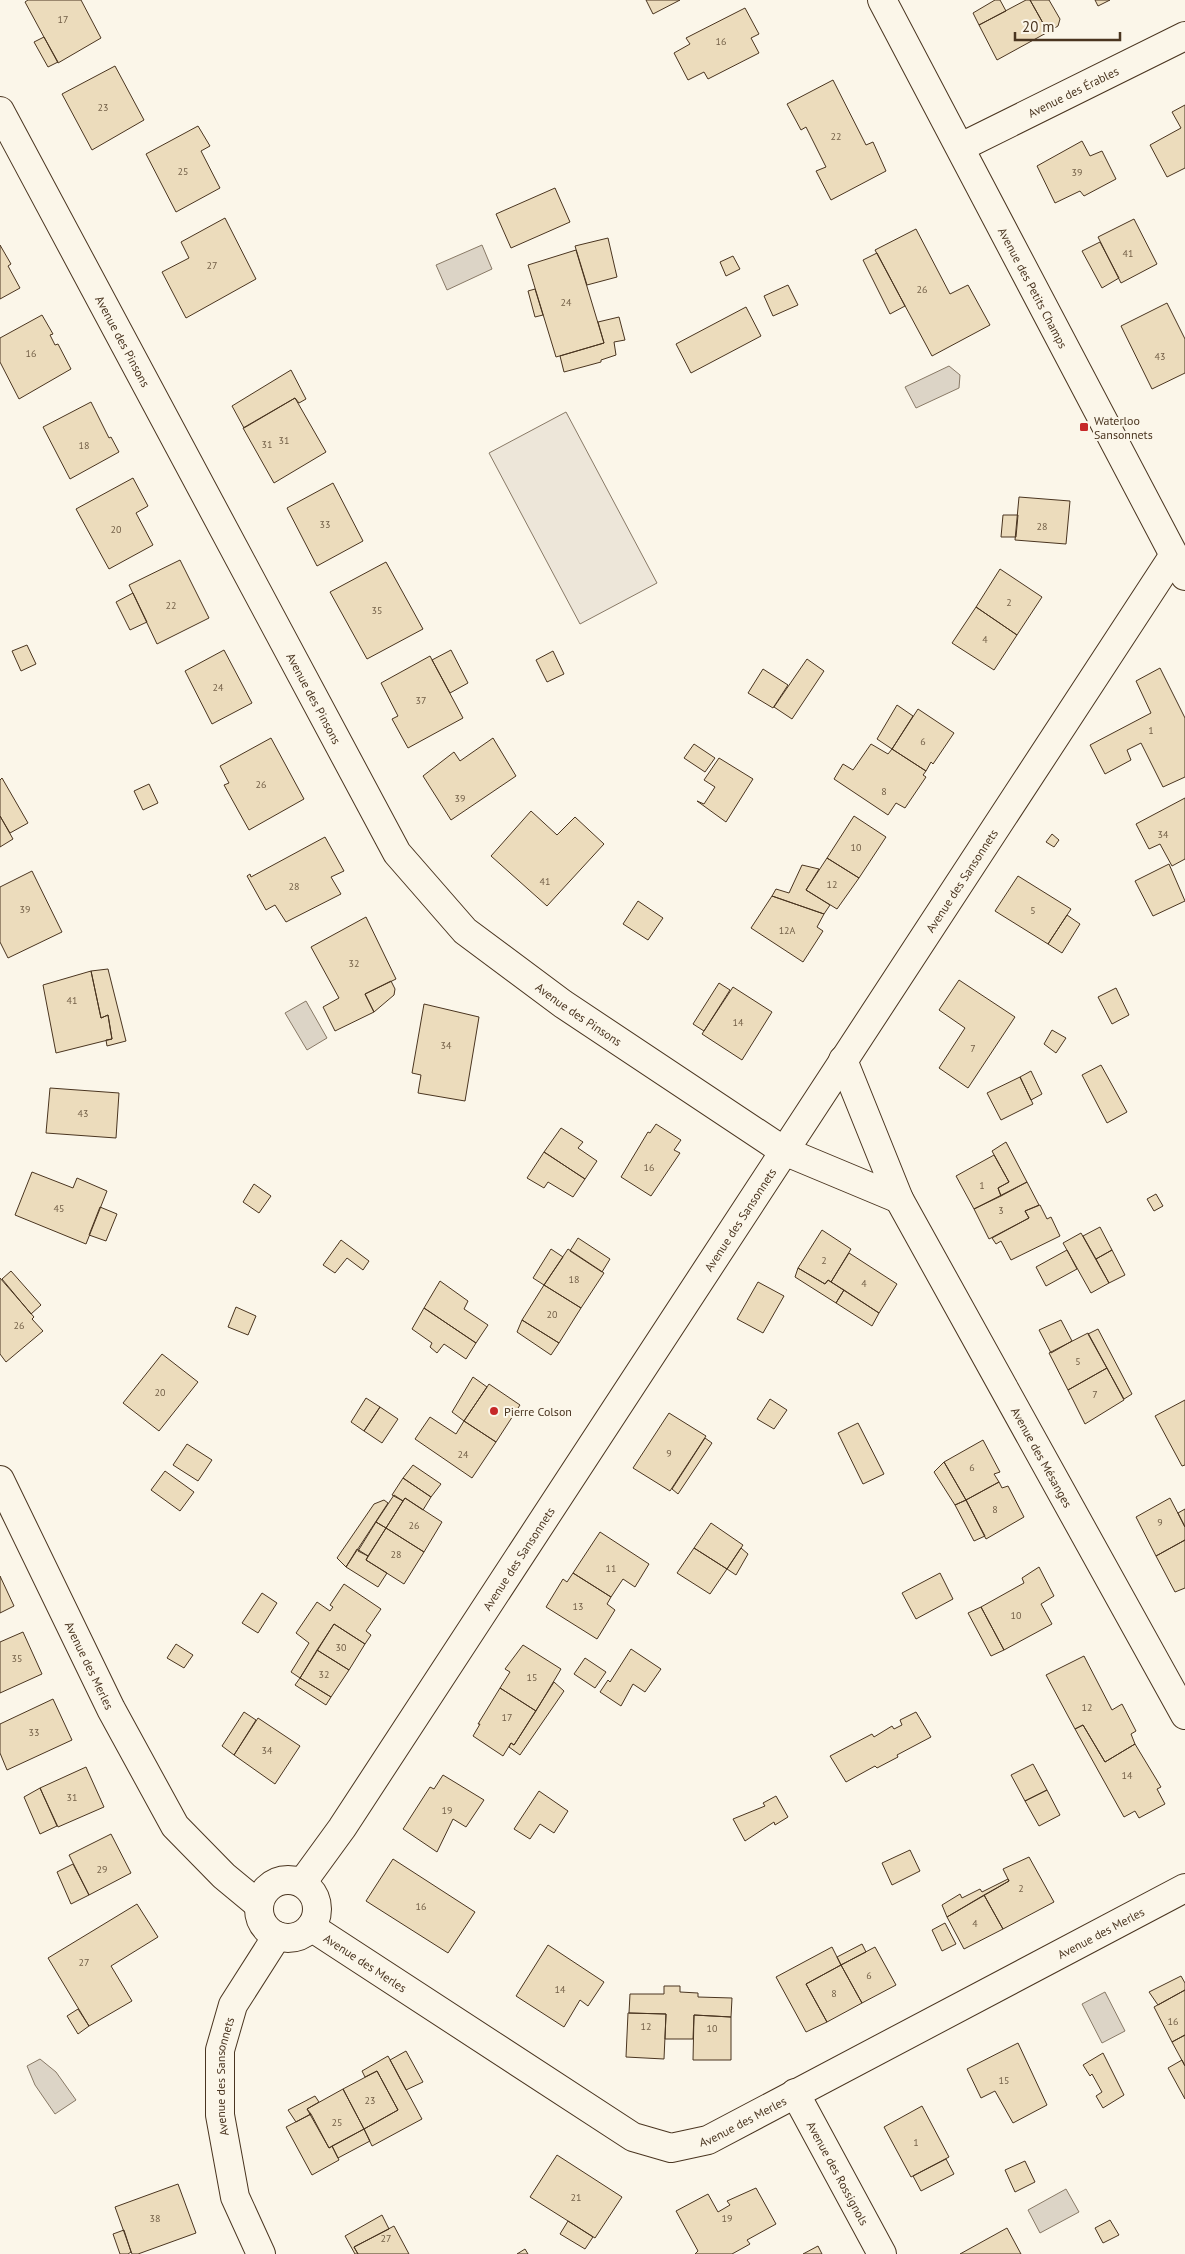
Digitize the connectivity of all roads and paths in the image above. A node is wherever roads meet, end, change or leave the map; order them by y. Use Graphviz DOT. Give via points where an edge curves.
graph roads {
  1 [pos="882,0"];
  2 [pos="1185,36"];
  3 [pos="0,111"];
  4 [pos="961,147"];
  5 [pos="1180,565"];
  6 [pos="843,1060"];
  7 [pos="784,1150"];
  8 [pos="898,1199"];
  9 [pos="0,1480"];
  10 [pos="1185,1715"];
  11 [pos="302,1883"];
  12 [pos="1185,1888"];
  13 [pos="259,1905"];
  14 [pos="311,1927"];
  15 [pos="277,1936"];
  16 [pos="795,2093"];
  17 [pos="261,2254"];
  18 [pos="882,2254"];
  1 -- 4 [label="street, Avenue des Petits Champs"];
  2 -- 4 [label="street, Avenue des Érables"];
  3 -- 7 [label="street, Avenue des Pinsons" via="398,853 466,931 563,1004"];
  4 -- 5 [label="street, Avenue des Petits Champs"];
  5 -- 6 [label="street, Avenue des Sansonnets"];
  6 -- 7 [label="street, Avenue des Sansonnets"];
  6 -- 8 [label="street, Avenue des Mésanges"];
  7 -- 8 [label="street"];
  7 -- 11 [label="street, Avenue des Sansonnets" via="342,1828"];
  8 -- 10 [label="street, Avenue des Mésanges"];
  9 -- 13 [label="street, Avenue des Merles" via="111,1709 175,1826 224,1876"];
  11 -- 13 [label="street" via="284,1880 275,1883 267,1888"];
  11 -- 14 [label="street" via="316,1898 317,1908"];
  12 -- 16 [label="street, Avenue des Merles"];
  13 -- 15 [label="street" via="263,1924"];
  14 -- 15 [label="street" via="296,1937"];
  14 -- 16 [label="street, Avenue des Merles" via="633,2137 671,2148 708,2140"];
  15 -- 17 [label="street, Avenue des Sansonnets" via="233,2005 220,2050 220,2115 234,2197"];
  16 -- 18 [label="street, Avenue des Rossignols"];
}
